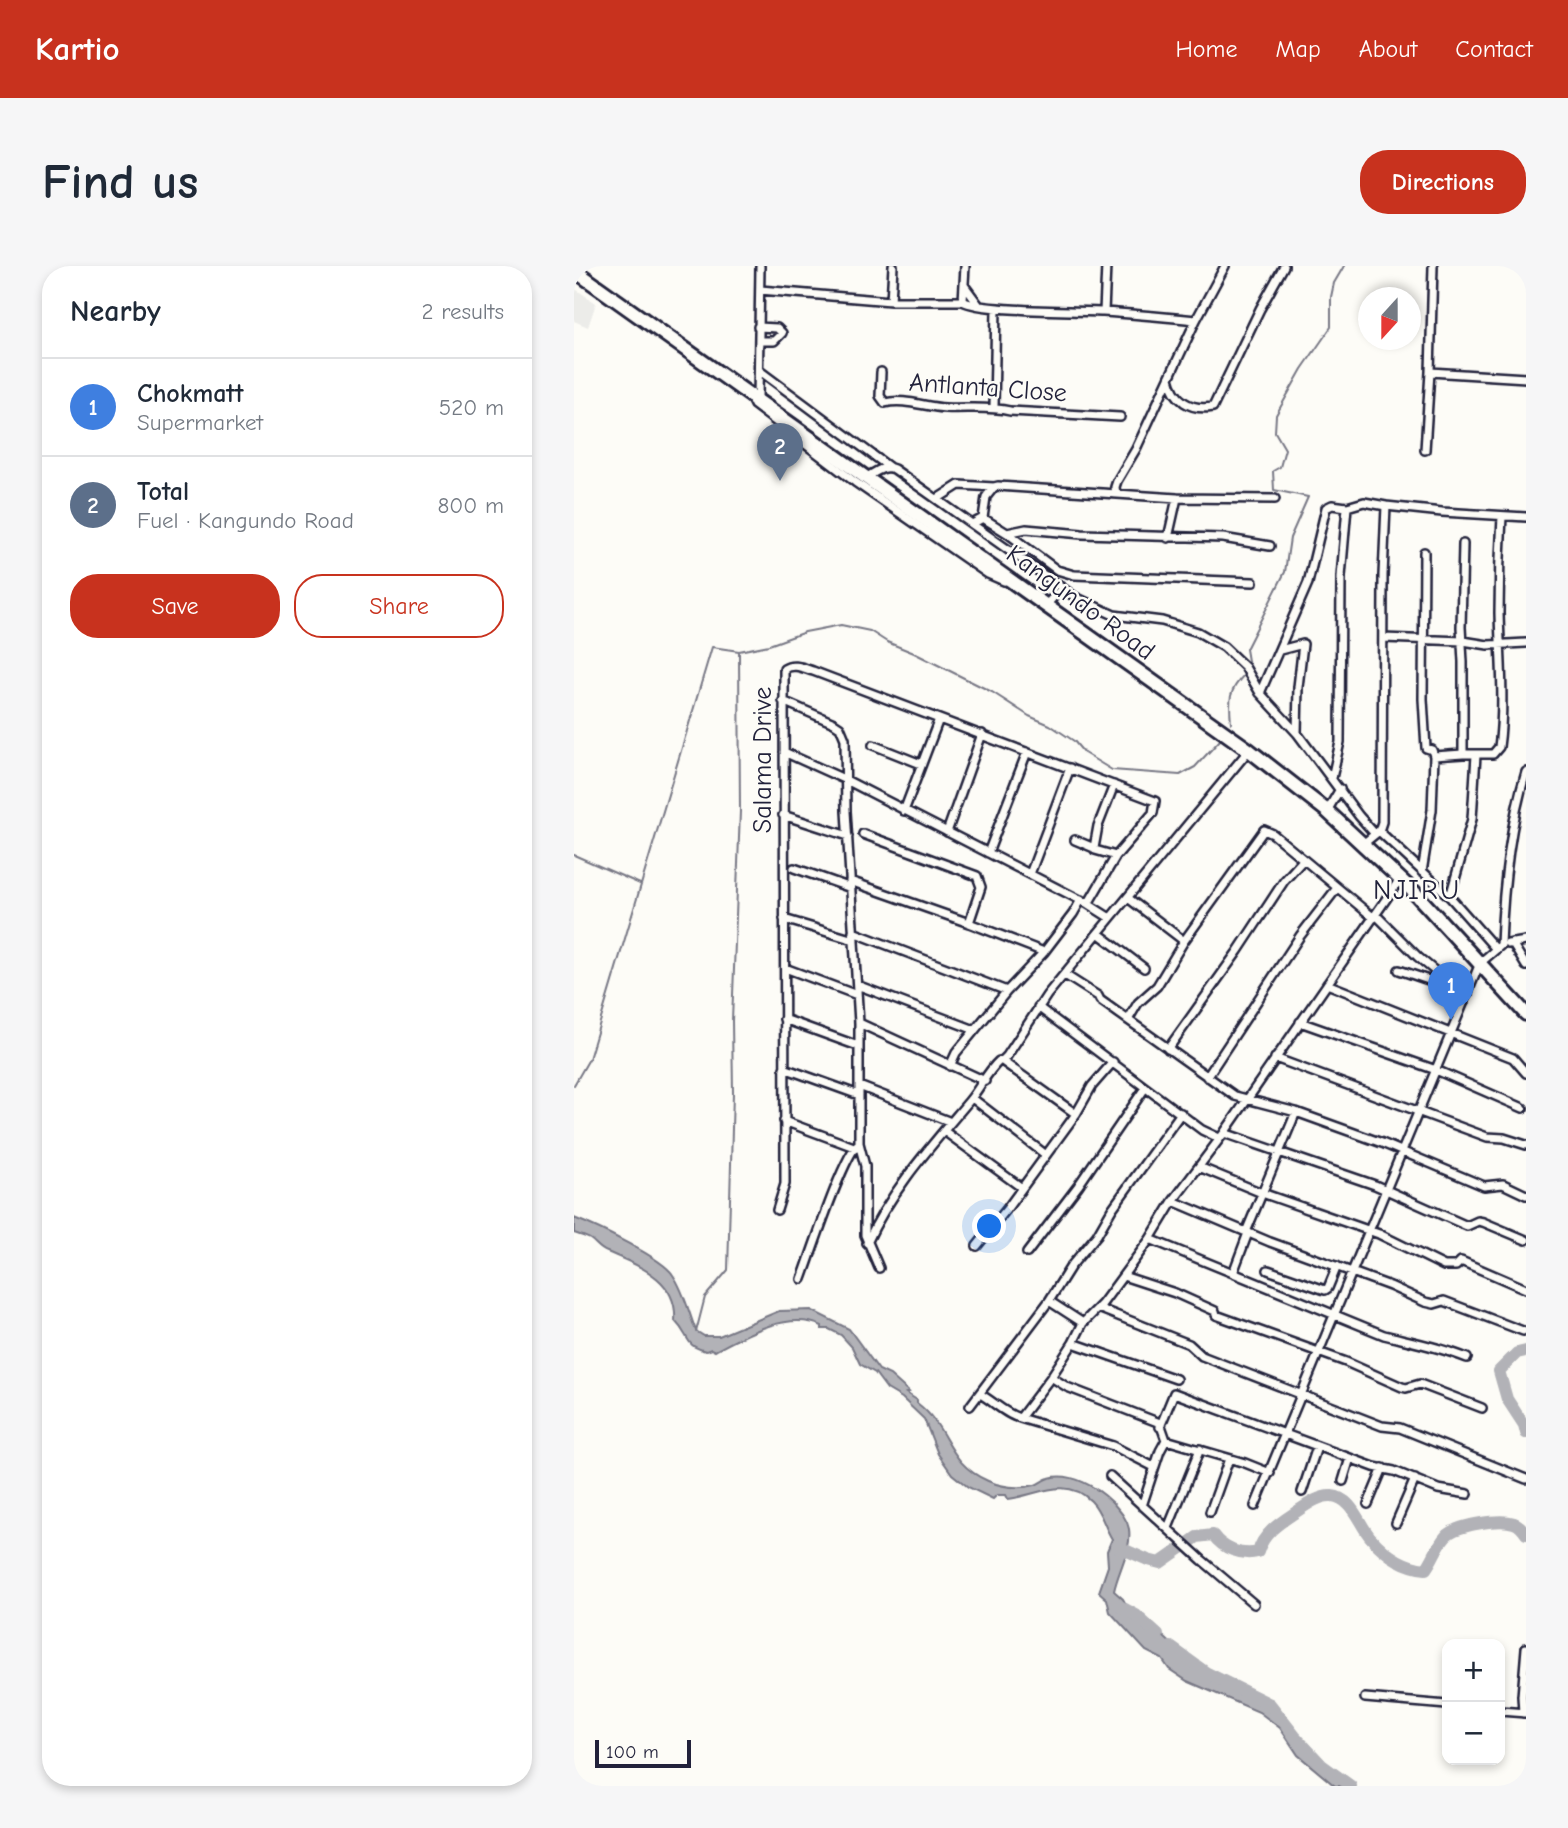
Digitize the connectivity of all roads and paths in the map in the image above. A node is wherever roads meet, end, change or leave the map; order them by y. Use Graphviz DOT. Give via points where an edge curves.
graph roads {
  1 [pos="760,266"];
  2 [pos="893,266"];
  3 [pos="965,266"];
  4 [pos="1107,266"];
  5 [pos="1225,266"];
  6 [pos="1284,266"];
  7 [pos="1433,266"];
  8 [pos="574,270"];
  9 [pos="964,285"];
  10 [pos="760,290"];
  11 [pos="891,301"];
  12 [pos="963,301"];
  13 [pos="978,304"];
  14 [pos="996,308"];
  15 [pos="1104,312"];
  16 [pos="1196,320"];
  17 [pos="758,327"];
  18 [pos="759,341"];
  19 [pos="760,371"];
  20 [pos="881,372"];
  21 [pos="1430,372"];
  22 [pos="1169,378"];
  23 [pos="1526,378"];
  24 [pos="755,397"];
  25 [pos="994,407"];
  26 [pos="1120,417"];
  27 [pos="1425,450"];
  28 [pos="889,467"];
  29 [pos="867,477"];
  30 [pos="994,487"];
  31 [pos="1116,494"];
  32 [pos="1177,498"];
  33 [pos="937,499"];
  34 [pos="1275,499"];
  35 [pos="1386,506"];
  36 [pos="1347,507"];
  37 [pos="1502,516"];
  38 [pos="1526,517"];
  39 [pos="983,519"];
  40 [pos="972,524"];
  41 [pos="1007,533"];
  42 [pos="1168,538"];
  43 [pos="1464,544"];
  44 [pos="1270,546"];
  45 [pos="1424,552"];
  46 [pos="1253,582"];
  47 [pos="1015,583"];
  48 [pos="1062,588"];
  49 [pos="1046,605"];
  50 [pos="1383,638"];
  51 [pos="1424,641"];
  52 [pos="1463,641"];
  53 [pos="1526,643"];
  54 [pos="1501,645"];
  55 [pos="1280,650"];
  56 [pos="1260,693"];
  57 [pos="783,701"];
  58 [pos="939,719"];
  59 [pos="1297,733"];
  60 [pos="982,734"];
  61 [pos="873,745"];
  62 [pos="1249,750"];
  63 [pos="784,752"];
  64 [pos="1027,752"];
  65 [pos="1463,754"];
  66 [pos="1476,755"];
  67 [pos="1434,757"];
  68 [pos="921,764"];
  69 [pos="1070,768"];
  70 [pos="1526,772"];
  71 [pos="1332,778"];
  72 [pos="846,780"];
  73 [pos="1114,785"];
  74 [pos="1340,789"];
  75 [pos="1522,808"];
  76 [pos="904,811"];
  77 [pos="1326,811"];
  78 [pos="783,815"];
  79 [pos="1359,816"];
  80 [pos="1340,824"];
  81 [pos="947,832"];
  82 [pos="1377,833"];
  83 [pos="863,834"];
  84 [pos="848,836"];
  85 [pos="1075,840"];
  86 [pos="1363,844"];
  87 [pos="1094,848"];
  88 [pos="988,853"];
  89 [pos="1116,856"];
  90 [pos="1303,860"];
  91 [pos="794,868"];
  92 [pos="1422,872"];
  93 [pos="1030,874"];
  94 [pos="1400,879"];
  95 [pos="850,885"];
  96 [pos="1337,888"];
  97 [pos="1450,897"];
  98 [pos="1128,898"];
  99 [pos="1084,902"];
  100 [pos="1375,916"];
  101 [pos="1110,918"];
  102 [pos="784,919"];
  103 [pos="969,923"];
  104 [pos="1098,933"];
  105 [pos="854,936"];
  106 [pos="1184,941"];
  107 [pos="1526,942"];
  108 [pos="1512,943"];
  109 [pos="1498,947"];
  110 [pos="1044,952"];
  111 [pos="1480,963"];
  112 [pos="1526,966"];
  113 [pos="785,968"];
  114 [pos="1144,968"];
  115 [pos="1399,970"];
  116 [pos="1065,975"];
  117 [pos="1327,984"];
  118 [pos="857,985"];
  119 [pos="1007,991"];
  120 [pos="1460,991"];
  121 [pos="1468,994"];
  122 [pos="857,995"];
  123 [pos="1038,1007"];
  124 [pos="1526,1014"];
  125 [pos="784,1018"];
  126 [pos="1128,1020"];
  127 [pos="1300,1022"];
  128 [pos="859,1023"];
  129 [pos="975,1030"];
  130 [pos="1451,1034"];
  131 [pos="858,1045"];
  132 [pos="1168,1049"];
  133 [pos="1275,1058"];
  134 [pos="1002,1061"];
  135 [pos="1114,1062"];
  136 [pos="950,1066"];
  137 [pos="784,1068"];
  138 [pos="1436,1070"];
  139 [pos="1526,1073"];
  140 [pos="1207,1077"];
  141 [pos="985,1081"];
  142 [pos="859,1086"];
  143 [pos="1145,1088"];
  144 [pos="859,1095"];
  145 [pos="972,1098"];
  146 [pos="1247,1099"];
  147 [pos="1523,1108"];
  148 [pos="1419,1111"];
  149 [pos="1296,1112"];
  150 [pos="1181,1113"];
  151 [pos="1076,1114"];
  152 [pos="784,1121"];
  153 [pos="951,1122"];
  154 [pos="944,1131"];
  155 [pos="1221,1135"];
  156 [pos="856,1145"];
  157 [pos="1526,1145"];
  158 [pos="1403,1150"];
  159 [pos="1279,1153"];
  160 [pos="1046,1154"];
  161 [pos="1199,1167"];
  162 [pos="1022,1188"];
  163 [pos="1386,1190"];
  164 [pos="1262,1193"];
  165 [pos="1526,1195"];
  166 [pos="1172,1201"];
  167 [pos="777,1209"];
  168 [pos="1369,1231"];
  169 [pos="1247,1233"];
  170 [pos="1150,1239"];
  171 [pos="1526,1240"];
  172 [pos="867,1243"];
  173 [pos="977,1246"];
  174 [pos="1027,1253"];
  175 [pos="1337,1266"];
  176 [pos="879,1268"];
  177 [pos="1268,1270"];
  178 [pos="1351,1272"];
  179 [pos="1233,1273"];
  180 [pos="1123,1276"];
  181 [pos="802,1279"];
  182 [pos="1526,1289"];
  183 [pos="1049,1301"];
  184 [pos="1098,1308"];
  185 [pos="1335,1314"];
  186 [pos="1083,1323"];
  187 [pos="1522,1331"];
  188 [pos="1073,1343"];
  189 [pos="1318,1352"];
  190 [pos="1467,1358"];
  191 [pos="1051,1377"];
  192 [pos="1176,1379"];
  193 [pos="980,1394"];
  194 [pos="1302,1394"];
  195 [pos="970,1406"];
  196 [pos="1482,1408"];
  197 [pos="1020,1418"];
  198 [pos="1160,1427"];
  199 [pos="1285,1434"];
  200 [pos="1166,1440"];
  201 [pos="1317,1447"];
  202 [pos="1199,1449"];
  203 [pos="1350,1458"];
  204 [pos="1229,1459"];
  205 [pos="1154,1467"];
  206 [pos="1383,1468"];
  207 [pos="1270,1473"];
  208 [pos="1110,1476"];
  209 [pos="1415,1479"];
  210 [pos="1526,1479"];
  211 [pos="1343,1481"];
  212 [pos="1302,1492"];
  213 [pos="1468,1494"];
  214 [pos="1368,1504"];
  215 [pos="1142,1506"];
  216 [pos="1255,1506"];
  217 [pos="1210,1512"];
  218 [pos="1396,1523"];
  219 [pos="1168,1528"];
  220 [pos="1254,1604"];
  221 [pos="1526,1648"];
  222 [pos="1524,1681"];
  223 [pos="1365,1698"];
  224 [pos="1442,1705"];
  225 [pos="1505,1711"];
  226 [pos="1525,1713"];
  1 -- 10 [label="street"];
  2 -- 11 [label="street"];
  3 -- 9 [label="street"];
  4 -- 15 [label="street"];
  5 -- 16 [label="street"];
  6 -- 22 [label="street" via="1213,407 1197,408 1177,398"];
  7 -- 21 [label="street"];
  8 -- 24 [label="highway, Kangundo Road"];
  9 -- 12 [label="street"];
  9 -- 13 [label="street"];
  10 -- 11 [label="street"];
  10 -- 17 [label="street"];
  11 -- 12 [label="street"];
  12 -- 13 [label="street"];
  13 -- 14 [label="street"];
  14 -- 15 [label="street"];
  14 -- 25 [label="street"];
  15 -- 16 [label="street"];
  16 -- 22 [label="street"];
  17 -- 18 [label="street"];
  17 -- 18 [label="street" via="777,328 782,333 774,341"];
  18 -- 19 [label="street"];
  19 -- 24 [label="street"];
  19 -- 28 [label="street"];
  20 -- 25 [label="street, Antlanta Close" via="880,396 885,403"];
  21 -- 23 [label="street"];
  21 -- 27 [label="street"];
  22 -- 31 [label="street" via="1115,487"];
  24 -- 29 [label="highway, Kangundo Road"];
  24 -- 47 [label="street" via="754,405 855,482 988,574"];
  25 -- 26 [label="street, Antlanta Close"];
  28 -- 29 [label="street"];
  28 -- 33 [label="street"];
  29 -- 47 [label="highway, Kangundo Road"];
  30 -- 31 [label="street"];
  30 -- 33 [label="street" via="959,485"];
  30 -- 39 [label="street" via="986,496"];
  31 -- 32 [label="street"];
  32 -- 34 [label="street"];
  32 -- 42 [label="street"];
  33 -- 40 [label="street"];
  35 -- 36 [label="street" via="1364,502"];
  35 -- 37 [label="street"];
  35 -- 50 [label="street"];
  36 -- 55 [label="street" via="1326,508 1308,583"];
  36 -- 71 [label="street" via="1340,590 1340,741"];
  37 -- 38 [label="street"];
  37 -- 54 [label="street"];
  39 -- 40 [label="street"];
  39 -- 41 [label="street"];
  40 -- 48 [label="street"];
  41 -- 42 [label="street" via="1026,529"];
  41 -- 46 [label="street" via="1057,570 1074,575"];
  42 -- 44 [label="street" via="1223,538"];
  43 -- 52 [label="street"];
  45 -- 51 [label="street"];
  47 -- 49 [label="highway, Kangundo Road"];
  48 -- 49 [label="street"];
  48 -- 56 [label="street" via="1114,615 1162,621 1198,632 1245,667"];
  49 -- 62 [label="highway, Kangundo Road"];
  50 -- 51 [label="street"];
  50 -- 82 [label="street" via="1381,822"];
  51 -- 52 [label="street"];
  51 -- 67 [label="street" via="1426,748"];
  52 -- 54 [label="street"];
  52 -- 65 [label="street"];
  53 -- 54 [label="street"];
  54 -- 66 [label="street" via="1499,747 1493,754"];
  55 -- 56 [label="street"];
  55 -- 59 [label="street" via="1303,643"];
  56 -- 59 [label="street"];
  57 -- 58 [label="street, Salama Drive" via="785,668 798,666"];
  57 -- 63 [label="street, Salama Drive"];
  57 -- 72 [label="street" via="840,727 845,739"];
  58 -- 60 [label="street, Salama Drive"];
  58 -- 68 [label="street"];
  59 -- 71 [label="street"];
  60 -- 64 [label="street, Salama Drive"];
  60 -- 81 [label="street"];
  61 -- 68 [label="street"];
  62 -- 77 [label="highway, Kangundo Road"];
  62 -- 98 [label="street"];
  63 -- 72 [label="street"];
  63 -- 78 [label="street, Salama Drive"];
  64 -- 69 [label="street, Salama Drive"];
  64 -- 88 [label="street"];
  65 -- 66 [label="street"];
  65 -- 67 [label="street"];
  66 -- 97 [label="street" via="1472,819"];
  67 -- 92 [label="street" via="1432,810"];
  68 -- 76 [label="street"];
  69 -- 73 [label="street, Salama Drive"];
  69 -- 93 [label="street"];
  70 -- 75 [label="street"];
  71 -- 74 [label="street"];
  72 -- 76 [label="street"];
  72 -- 84 [label="street"];
  73 -- 87 [label="street"];
  73 -- 89 [label="street, Salama Drive" via="1155,801 1153,813"];
  74 -- 77 [label="street"];
  74 -- 79 [label="street"];
  75 -- 109 [label="street" via="1504,880"];
  76 -- 81 [label="street"];
  77 -- 80 [label="highway, Kangundo Road"];
  78 -- 84 [label="street"];
  78 -- 102 [label="street, Salama Drive"];
  79 -- 80 [label="street"];
  79 -- 82 [label="street"];
  80 -- 86 [label="highway, Kangundo Road"];
  81 -- 88 [label="street"];
  82 -- 86 [label="street"];
  82 -- 92 [label="street"];
  83 -- 103 [label="street" via="977,876 981,887"];
  84 -- 95 [label="street"];
  85 -- 87 [label="street"];
  86 -- 94 [label="highway, Kangundo Road"];
  87 -- 89 [label="street"];
  88 -- 93 [label="street"];
  89 -- 99 [label="street"];
  90 -- 96 [label="street"];
  90 -- 106 [label="street" via="1264,830"];
  90 -- 132 [label="street"];
  91 -- 95 [label="street"];
  92 -- 97 [label="street"];
  93 -- 99 [label="street"];
  94 -- 100 [label="street"];
  94 -- 111 [label="highway, Kangundo Road"];
  95 -- 103 [label="street"];
  95 -- 105 [label="street"];
  96 -- 100 [label="street"];
  96 -- 140 [label="street"];
  97 -- 109 [label="street"];
  98 -- 101 [label="street"];
  98 -- 106 [label="street"];
  99 -- 101 [label="street"];
  99 -- 110 [label="street"];
  100 -- 117 [label="street"];
  100 -- 120 [label="street"];
  101 -- 104 [label="street"];
  102 -- 105 [label="street"];
  102 -- 113 [label="street, Salama Drive"];
  103 -- 110 [label="street"];
  104 -- 114 [label="street"];
  104 -- 116 [label="street"];
  105 -- 118 [label="street"];
  105 -- 119 [label="street"];
  106 -- 126 [label="street" via="1157,986"];
  107 -- 108 [label="street"];
  108 -- 109 [label="street"];
  108 -- 112 [label="street"];
  109 -- 111 [label="street"];
  110 -- 119 [label="street"];
  111 -- 121 [label="street"];
  111 -- 124 [label="highway, Kangundo Road"];
  113 -- 122 [label="street"];
  113 -- 125 [label="street, Salama Drive"];
  115 -- 120 [label="street"];
  116 -- 123 [label="street"];
  116 -- 126 [label="street"];
  117 -- 127 [label="street"];
  117 -- 130 [label="street"];
  118 -- 122 [label="street"];
  118 -- 129 [label="street"];
  119 -- 129 [label="street"];
  120 -- 121 [label="street"];
  121 -- 130 [label="street"];
  122 -- 128 [label="street"];
  123 -- 134 [label="street"];
  123 -- 135 [label="street"];
  125 -- 131 [label="street"];
  125 -- 137 [label="street, Salama Drive"];
  126 -- 132 [label="street"];
  127 -- 133 [label="street"];
  127 -- 138 [label="street"];
  128 -- 131 [label="street"];
  128 -- 136 [label="street"];
  129 -- 136 [label="street"];
  130 -- 138 [label="street"];
  130 -- 139 [label="street" via="1513,1058"];
  131 -- 142 [label="street"];
  132 -- 140 [label="street"];
  133 -- 146 [label="street"];
  133 -- 148 [label="street"];
  134 -- 141 [label="street"];
  134 -- 151 [label="street"];
  135 -- 143 [label="street"];
  135 -- 151 [label="street"];
  136 -- 141 [label="street"];
  137 -- 144 [label="street"];
  137 -- 152 [label="street, Salama Drive"];
  138 -- 147 [label="street"];
  138 -- 148 [label="street"];
  140 -- 146 [label="street"];
  141 -- 145 [label="street"];
  142 -- 144 [label="street"];
  142 -- 153 [label="street"];
  143 -- 150 [label="street"];
  143 -- 174 [label="street"];
  144 -- 156 [label="street"];
  145 -- 153 [label="street"];
  145 -- 160 [label="street"];
  146 -- 149 [label="street"];
  146 -- 155 [label="street"];
  148 -- 157 [label="street" via="1487,1137"];
  148 -- 158 [label="street"];
  149 -- 158 [label="street"];
  149 -- 159 [label="street"];
  150 -- 155 [label="street" via="1202,1130"];
  150 -- 183 [label="street"];
  151 -- 160 [label="street"];
  152 -- 156 [label="street"];
  152 -- 167 [label="street, Salama Drive" via="784,1190"];
  153 -- 154 [label="street"];
  154 -- 162 [label="street"];
  154 -- 172 [label="street" via="895,1192"];
  155 -- 159 [label="street"];
  155 -- 161 [label="street"];
  156 -- 172 [label="street" via="864,1159"];
  156 -- 181 [label="street"];
  158 -- 163 [label="street"];
  158 -- 165 [label="street" via="1484,1186 1503,1184"];
  159 -- 163 [label="street"];
  159 -- 164 [label="street"];
  160 -- 162 [label="street"];
  161 -- 164 [label="street"];
  161 -- 166 [label="street"];
  162 -- 173 [label="street"];
  163 -- 168 [label="street"];
  163 -- 171 [label="street" via="1467,1226 1483,1222"];
  164 -- 168 [label="street"];
  164 -- 169 [label="street"];
  166 -- 169 [label="street"];
  166 -- 170 [label="street"];
  168 -- 178 [label="street"];
  168 -- 182 [label="street" via="1444,1266 1461,1261"];
  169 -- 175 [label="street"];
  169 -- 179 [label="street"];
  170 -- 179 [label="street"];
  170 -- 180 [label="street"];
  172 -- 176 [label="street"];
  175 -- 177 [label="street" via="1325,1290"];
  175 -- 178 [label="street"];
  178 -- 185 [label="street"];
  178 -- 187 [label="street" via="1425,1302 1444,1301"];
  179 -- 185 [label="street"];
  180 -- 184 [label="street"];
  180 -- 189 [label="street"];
  183 -- 186 [label="street"];
  183 -- 193 [label="street"];
  184 -- 186 [label="street"];
  184 -- 194 [label="street" via="1189,1344 1202,1356"];
  185 -- 189 [label="street"];
  185 -- 190 [label="street" via="1384,1335"];
  186 -- 188 [label="street"];
  188 -- 191 [label="street"];
  188 -- 192 [label="street"];
  189 -- 194 [label="street"];
  189 -- 196 [label="street" via="1406,1388 1420,1384"];
  191 -- 197 [label="street"];
  191 -- 198 [label="street" via="1160,1423"];
  193 -- 195 [label="street"];
  193 -- 197 [label="street"];
  194 -- 199 [label="street"];
  194 -- 210 [label="street"];
  197 -- 205 [label="street" via="1113,1446"];
  198 -- 199 [label="street" via="1174,1393"];
  198 -- 200 [label="street"];
  199 -- 201 [label="street"];
  199 -- 207 [label="street"];
  200 -- 202 [label="street"];
  200 -- 205 [label="street"];
  201 -- 203 [label="street"];
  201 -- 212 [label="street"];
  202 -- 204 [label="street"];
  202 -- 219 [label="street"];
  203 -- 206 [label="street"];
  203 -- 211 [label="street"];
  204 -- 207 [label="street"];
  204 -- 217 [label="street"];
  205 -- 215 [label="street"];
  206 -- 209 [label="street"];
  206 -- 214 [label="street"];
  207 -- 216 [label="street"];
  208 -- 215 [label="street"];
  209 -- 213 [label="street" via="1437,1489"];
  209 -- 218 [label="street"];
  215 -- 219 [label="street"];
  219 -- 220 [label="street"];
  221 -- 222 [label="street"];
  222 -- 226 [label="street"];
  223 -- 224 [label="street"];
  225 -- 226 [label="street"];
}
